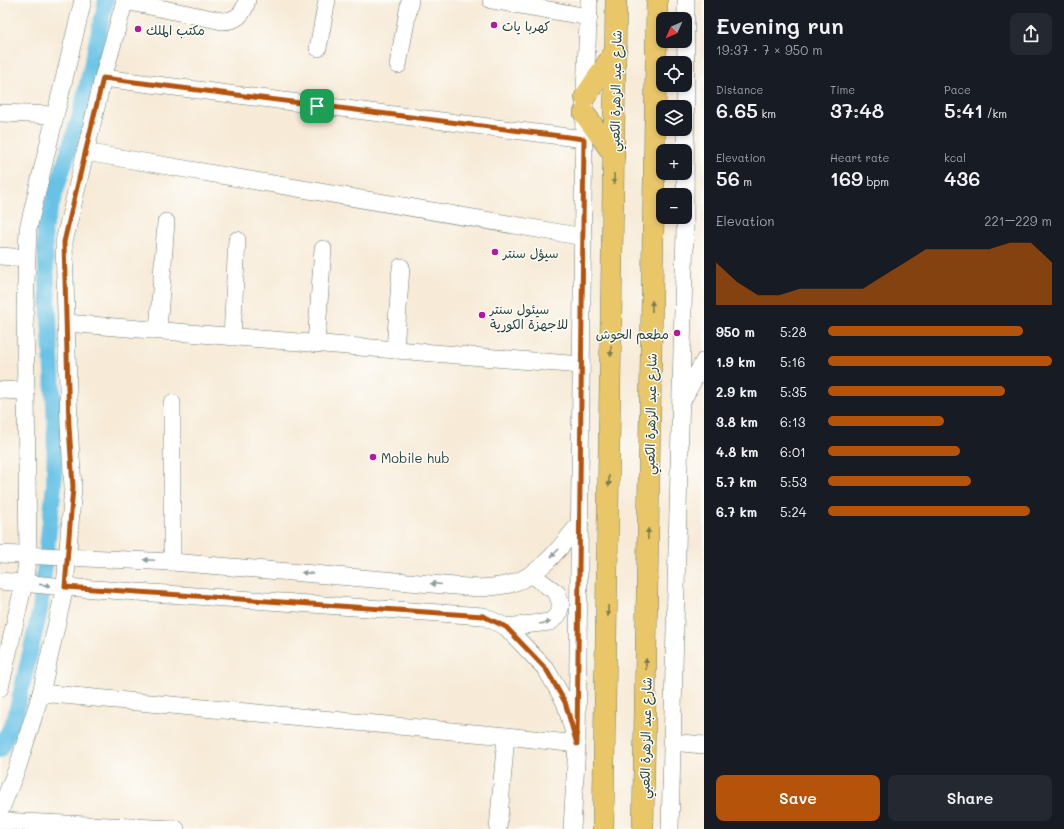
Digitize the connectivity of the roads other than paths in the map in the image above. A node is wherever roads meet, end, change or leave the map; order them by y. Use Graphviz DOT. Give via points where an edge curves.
graph roads {
  1 [pos="83,0"];
  2 [pos="125,0"];
  3 [pos="247,0"];
  4 [pos="327,0"];
  5 [pos="410,0"];
  6 [pos="494,0"];
  7 [pos="616,0"];
  8 [pos="658,0"];
  9 [pos="686,0"];
  10 [pos="589,8"];
  11 [pos="318,48"];
  12 [pos="616,50"];
  13 [pos="398,65"];
  14 [pos="103,78"];
  15 [pos="585,105"];
  16 [pos="0,113"];
  17 [pos="55,115"];
  18 [pos="584,139"];
  19 [pos="85,152"];
  20 [pos="614,155"];
  21 [pos="166,222"];
  22 [pos="584,237"];
  23 [pos="237,240"];
  24 [pos="323,249"];
  25 [pos="0,256"];
  26 [pos="26,258"];
  27 [pos="401,267"];
  28 [pos="66,323"];
  29 [pos="158,331"];
  30 [pos="232,337"];
  31 [pos="316,344"];
  32 [pos="395,350"];
  33 [pos="704,361"];
  34 [pos="581,365"];
  35 [pos="0,390"];
  36 [pos="26,391"];
  37 [pos="681,402"];
  38 [pos="172,403"];
  39 [pos="580,523"];
  40 [pos="0,554"];
  41 [pos="28,556"];
  42 [pos="69,556"];
  43 [pos="172,562"];
  44 [pos="531,574"];
  45 [pos="0,581"];
  46 [pos="24,583"];
  47 [pos="65,587"];
  48 [pos="506,627"];
  49 [pos="0,688"];
  50 [pos="41,693"];
  51 [pos="506,736"];
  52 [pos="671,742"];
  53 [pos="577,744"];
  54 [pos="704,746"];
  55 [pos="0,811"];
  56 [pos="0,821"];
  57 [pos="176,829"];
  58 [pos="498,829"];
  59 [pos="572,829"];
  60 [pos="603,829"];
  61 [pos="643,829"];
  62 [pos="670,829"];
  1 -- 17 [label="street"];
  2 -- 3 [label="street" via="231,21 239,16"];
  2 -- 14 [label="street"];
  4 -- 11 [label="street"];
  5 -- 13 [label="street"];
  6 -- 10 [label="street"];
  7 -- 12 [label="main road, شارع عبد الزهرة الكعبي"];
  61 -- 8 [label="main road, شارع عبد الزهرة الكعبي, one-way"];
  9 -- 37 [label="street"];
  10 -- 15 [label="street"];
  12 -- 15 [label="main road"];
  12 -- 20 [label="main road, شارع عبد الزهرة الكعبي"];
  14 -- 18 [label="street"];
  14 -- 19 [label="street"];
  15 -- 18 [label="street"];
  15 -- 20 [label="main road"];
  16 -- 17 [label="street"];
  17 -- 26 [label="street" via="28,228"];
  18 -- 22 [label="street"];
  19 -- 22 [label="street"];
  19 -- 28 [label="street" via="64,242"];
  20 -- 60 [label="main road, شارع عبد الزهرة الكعبي, one-way"];
  21 -- 29 [label="street"];
  22 -- 34 [label="street"];
  23 -- 30 [label="street"];
  24 -- 31 [label="street"];
  25 -- 26 [label="street"];
  26 -- 36 [label="street"];
  27 -- 32 [label="street"];
  28 -- 29 [label="street"];
  28 -- 42 [label="street" via="73,487"];
  29 -- 30 [label="street"];
  30 -- 31 [label="street"];
  31 -- 32 [label="street"];
  32 -- 34 [label="street"];
  33 -- 37 [label="street"];
  34 -- 39 [label="street"];
  35 -- 36 [label="street"];
  36 -- 41 [label="street"];
  37 -- 52 [label="street"];
  38 -- 43 [label="street"];
  39 -- 44 [label="street, one-way" via="555,552"];
  39 -- 53 [label="street"];
  40 -- 41 [label="street"];
  41 -- 42 [label="street"];
  41 -- 46 [label="street"];
  43 -- 42 [label="street, one-way"];
  42 -- 47 [label="street"];
  44 -- 43 [label="street, one-way" via="514,583 479,588"];
  48 -- 44 [label="street, one-way" via="550,622 558,615 561,604 557,593"];
  45 -- 46 [label="street"];
  46 -- 47 [label="street, one-way"];
  46 -- 49 [label="street"];
  47 -- 48 [label="street" via="483,616"];
  47 -- 50 [label="street"];
  48 -- 53 [label="street" via="546,669 556,684 565,702"];
  50 -- 51 [label="street"];
  50 -- 55 [label="street" via="18,766"];
  51 -- 53 [label="street"];
  51 -- 58 [label="street"];
  52 -- 54 [label="street"];
  52 -- 62 [label="street"];
  53 -- 59 [label="street"];
  56 -- 57 [label="street"];
}
